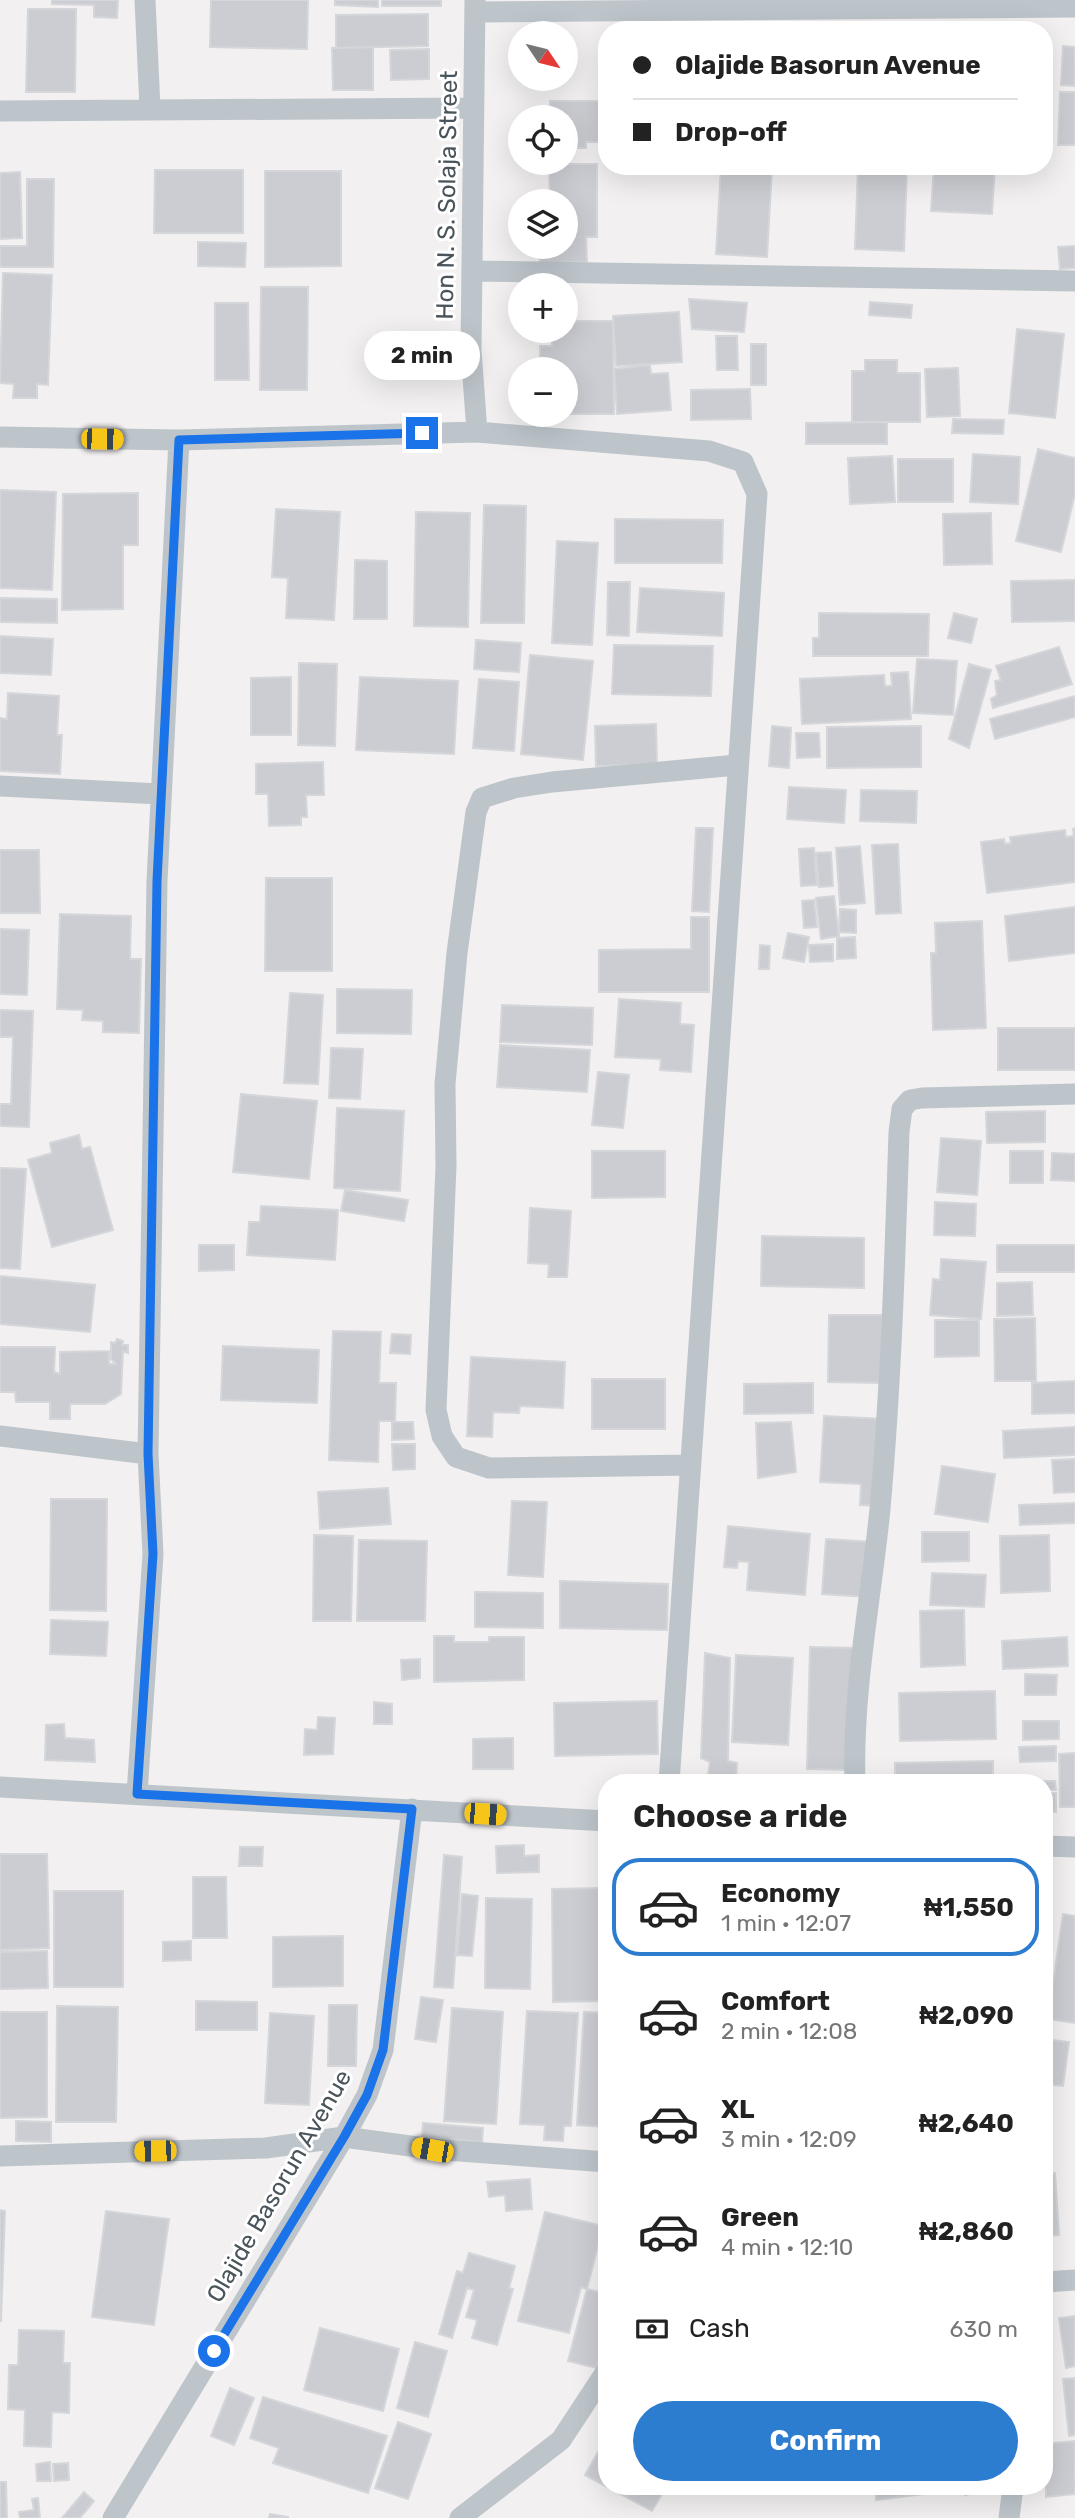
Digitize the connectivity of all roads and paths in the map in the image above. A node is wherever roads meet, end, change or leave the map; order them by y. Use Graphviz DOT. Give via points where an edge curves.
graph roads {
  1 [pos="145,0"];
  2 [pos="476,6"];
  3 [pos="1075,7"];
  4 [pos="472,107"];
  5 [pos="150,108"];
  6 [pos="0,111"];
  7 [pos="473,271"];
  8 [pos="1075,281"];
  9 [pos="477,432"];
  10 [pos="0,437"];
  11 [pos="179,440"];
  12 [pos="737,765"];
  13 [pos="0,786"];
  14 [pos="160,794"];
  15 [pos="1075,1094"];
  16 [pos="0,1436"];
  17 [pos="148,1454"];
  18 [pos="690,1465"];
  19 [pos="670,1774"];
  20 [pos="855,1774"];
  21 [pos="0,1787"];
  22 [pos="137,1794"];
  23 [pos="412,1809"];
  24 [pos="598,1820"];
  25 [pos="1053,1846"];
  26 [pos="1075,1847"];
  27 [pos="344,2137"];
  28 [pos="0,2156"];
  29 [pos="598,2161"];
  30 [pos="1075,2280"];
  31 [pos="1053,2281"];
  32 [pos="598,2384"];
  33 [pos="1012,2495"];
  34 [pos="113,2518"];
  35 [pos="460,2518"];
  36 [pos="1009,2518"];
  1 -- 5 [label="street"];
  2 -- 3 [label="street"];
  2 -- 4 [label="street, Hon N. S. Solaja Street"];
  4 -- 5 [label="street"];
  4 -- 7 [label="street, Hon N. S. Solaja Street"];
  5 -- 6 [label="street"];
  7 -- 8 [label="street"];
  7 -- 9 [label="street, Hon N. S. Solaja Street" via="471,350"];
  9 -- 11 [label="street"];
  9 -- 12 [label="street" via="709,451 743,462 757,494"];
  10 -- 11 [label="street"];
  11 -- 14 [label="street"];
  12 -- 18 [label="street"];
  12 -- 18 [label="street" via="552,782 482,798 476,812 457,953 444,1084 446,1194 436,1410 442,1436 456,1457 489,1468"];
  13 -- 14 [label="street"];
  14 -- 17 [label="street"];
  15 -- 20 [label="street" via="922,1098 910,1100 902,1109 890,1385 875,1560 857,1691"];
  16 -- 17 [label="street"];
  17 -- 22 [label="street" via="153,1554"];
  18 -- 19 [label="street"];
  21 -- 22 [label="street"];
  22 -- 23 [label="street"];
  23 -- 24 [label="street"];
  23 -- 27 [label="street, Olajide Basorun Avenue" via="383,2050 367,2095"];
  25 -- 26 [label="street"];
  27 -- 28 [label="street" via="266,2148"];
  27 -- 29 [label="street" via="432,2150"];
  27 -- 34 [label="street, Olajide Basorun Avenue"];
  30 -- 31 [label="street"];
  32 -- 35 [label="street" via="562,2440"];
  33 -- 36 [label="street"];
}
